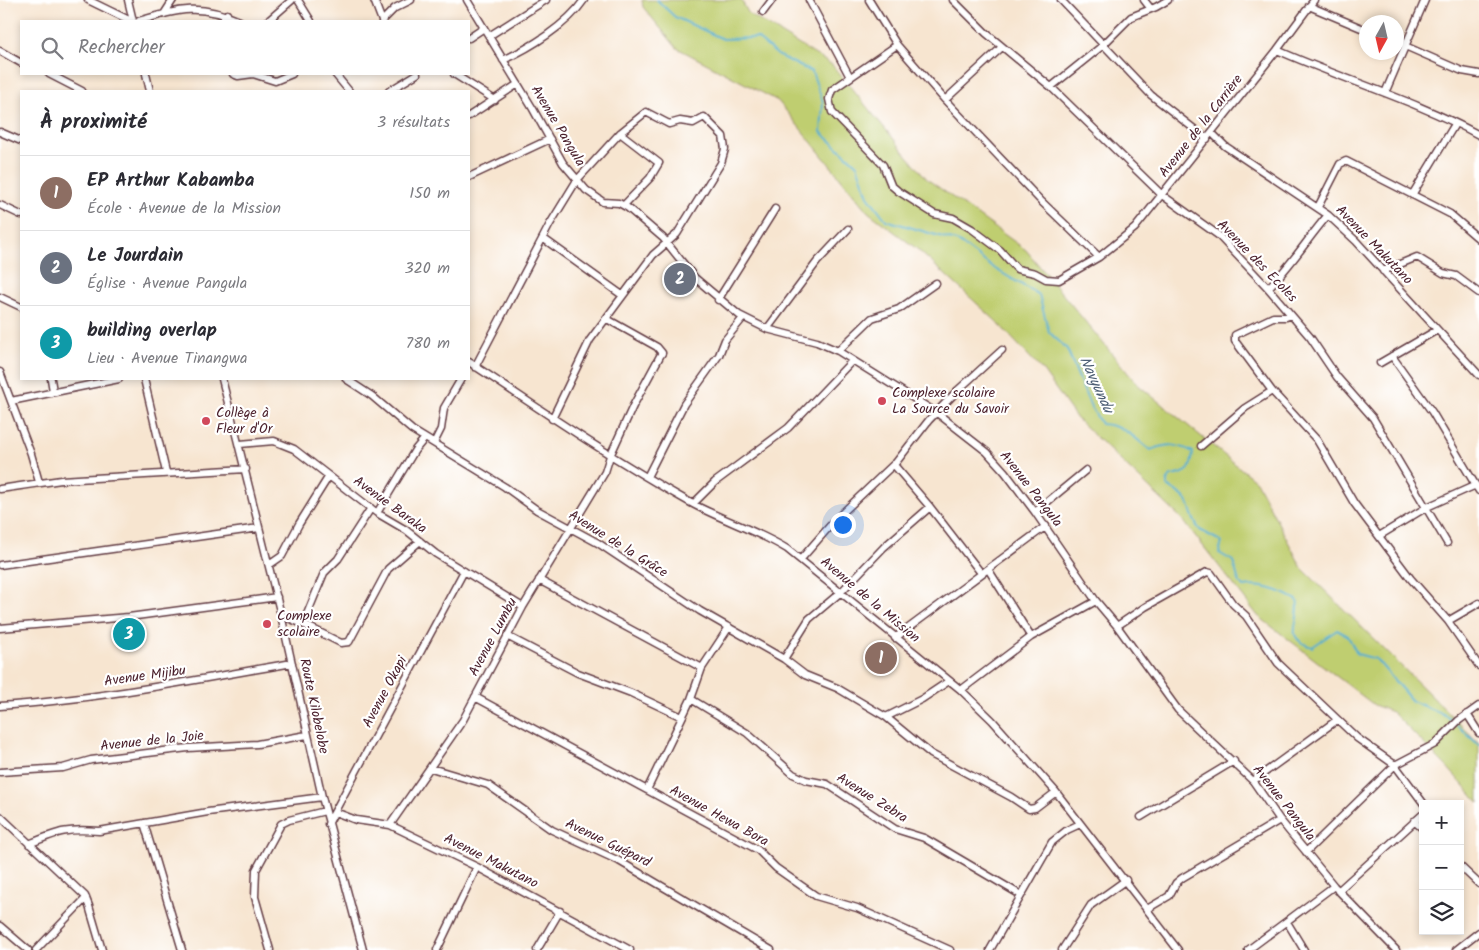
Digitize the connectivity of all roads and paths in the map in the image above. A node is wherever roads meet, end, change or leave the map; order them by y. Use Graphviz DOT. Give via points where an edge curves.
graph roads {
  1 [pos="88,0"];
  2 [pos="128,0"];
  3 [pos="173,0"];
  4 [pos="292,0"];
  5 [pos="298,0"];
  6 [pos="374,0"];
  7 [pos="411,0"];
  8 [pos="467,0"];
  9 [pos="546,0"];
  10 [pos="584,0"];
  11 [pos="772,0"];
  12 [pos="809,0"];
  13 [pos="869,0"];
  14 [pos="953,0"];
  15 [pos="1061,0"];
  16 [pos="1144,0"];
  17 [pos="1168,0"];
  18 [pos="1314,0"];
  19 [pos="1424,0"];
  20 [pos="1309,6"];
  21 [pos="1151,9"];
  22 [pos="763,12"];
  23 [pos="164,14"];
  24 [pos="226,14"];
  25 [pos="130,20"];
  26 [pos="132,20"];
  27 [pos="143,20"];
  28 [pos="223,20"];
  29 [pos="238,20"];
  30 [pos="269,20"];
  31 [pos="310,20"];
  32 [pos="382,20"];
  33 [pos="383,20"];
  34 [pos="1359,27"];
  35 [pos="484,28"];
  36 [pos="489,36"];
  37 [pos="470,37"];
  38 [pos="897,46"];
  39 [pos="1102,46"];
  40 [pos="1406,46"];
  41 [pos="1002,47"];
  42 [pos="1277,50"];
  43 [pos="0,51"];
  44 [pos="503,60"];
  45 [pos="20,62"];
  46 [pos="1479,74"];
  47 [pos="51,75"];
  48 [pos="146,75"];
  49 [pos="236,75"];
  50 [pos="257,75"];
  51 [pos="290,75"];
  52 [pos="336,75"];
  53 [pos="415,75"];
  54 [pos="456,75"];
  55 [pos="850,77"];
  56 [pos="518,84"];
  57 [pos="1051,87"];
  58 [pos="80,90"];
  59 [pos="150,90"];
  60 [pos="348,90"];
  61 [pos="391,90"];
  62 [pos="1385,93"];
  63 [pos="495,100"];
  64 [pos="945,100"];
  65 [pos="470,115"];
  66 [pos="1455,124"];
  67 [pos="0,132"];
  68 [pos="620,133"];
  69 [pos="1479,135"];
  70 [pos="1210,136"];
  71 [pos="550,139"];
  72 [pos="20,141"];
  73 [pos="470,177"];
  74 [pos="577,180"];
  75 [pos="1162,195"];
  76 [pos="1412,195"];
  77 [pos="0,204"];
  78 [pos="624,205"];
  79 [pos="1318,207"];
  80 [pos="775,210"];
  81 [pos="20,214"];
  82 [pos="1328,215"];
  83 [pos="848,229"];
  84 [pos="544,239"];
  85 [pos="1479,239"];
  86 [pos="668,244"];
  87 [pos="1098,257"];
  88 [pos="1383,270"];
  89 [pos="936,283"];
  90 [pos="1268,288"];
  91 [pos="1479,293"];
  92 [pos="622,295"];
  93 [pos="0,297"];
  94 [pos="718,300"];
  95 [pos="20,307"];
  96 [pos="1291,315"];
  97 [pos="743,318"];
  98 [pos="607,319"];
  99 [pos="767,329"];
  100 [pos="1437,330"];
  101 [pos="1002,350"];
  102 [pos="838,351"];
  103 [pos="1392,356"];
  104 [pos="852,361"];
  105 [pos="1380,363"];
  106 [pos="471,365"];
  107 [pos="0,372"];
  108 [pos="1479,375"];
  109 [pos="51,380"];
  110 [pos="114,380"];
  111 [pos="144,380"];
  112 [pos="222,380"];
  113 [pos="348,380"];
  114 [pos="460,380"];
  115 [pos="53,391"];
  116 [pos="1272,391"];
  117 [pos="3,392"];
  118 [pos="11,401"];
  119 [pos="937,413"];
  120 [pos="552,419"];
  121 [pos="425,438"];
  122 [pos="434,443"];
  123 [pos="240,444"];
  124 [pos="1200,446"];
  125 [pos="610,456"];
  126 [pos="894,464"];
  127 [pos="246,469"];
  128 [pos="1086,470"];
  129 [pos="166,472"];
  130 [pos="329,476"];
  131 [pos="647,477"];
  132 [pos="39,482"];
  133 [pos="1477,488"];
  134 [pos="0,489"];
  135 [pos="693,504"];
  136 [pos="930,507"];
  137 [pos="1427,507"];
  138 [pos="374,511"];
  139 [pos="1035,512"];
  140 [pos="1046,526"];
  141 [pos="260,528"];
  142 [pos="570,528"];
  143 [pos="1379,536"];
  144 [pos="420,541"];
  145 [pos="1447,543"];
  146 [pos="801,559"];
  147 [pos="0,565"];
  148 [pos="268,565"];
  149 [pos="988,569"];
  150 [pos="464,572"];
  151 [pos="981,573"];
  152 [pos="539,580"];
  153 [pos="842,592"];
  154 [pos="276,597"];
  155 [pos="1096,601"];
  156 [pos="1479,604"];
  157 [pos="523,607"];
  158 [pos="281,615"];
  159 [pos="1448,622"];
  160 [pos="303,624"];
  161 [pos="1118,626"];
  162 [pos="729,627"];
  163 [pos="0,628"];
  164 [pos="507,636"];
  165 [pos="895,638"];
  166 [pos="1031,638"];
  167 [pos="784,659"];
  168 [pos="292,663"];
  169 [pos="1479,666"];
  170 [pos="702,668"];
  171 [pos="949,681"];
  172 [pos="961,690"];
  173 [pos="475,696"];
  174 [pos="691,699"];
  175 [pos="0,706"];
  176 [pos="1479,706"];
  177 [pos="1468,714"];
  178 [pos="886,717"];
  179 [pos="682,718"];
  180 [pos="1337,720"];
  181 [pos="1479,733"];
  182 [pos="307,735"];
  183 [pos="1234,761"];
  184 [pos="1395,765"];
  185 [pos="431,768"];
  186 [pos="0,772"];
  187 [pos="1253,781"];
  188 [pos="647,790"];
  189 [pos="1056,792"];
  190 [pos="322,797"];
  191 [pos="1421,800"];
  192 [pos="325,811"];
  193 [pos="335,812"];
  194 [pos="0,816"];
  195 [pos="1141,817"];
  196 [pos="1419,817"];
  197 [pos="1280,820"];
  198 [pos="1414,821"];
  199 [pos="144,824"];
  200 [pos="328,824"];
  201 [pos="1080,824"];
  202 [pos="390,825"];
  203 [pos="1419,825"];
  204 [pos="28,844"];
  205 [pos="1306,852"];
  206 [pos="477,867"];
  207 [pos="1464,870"];
  208 [pos="1126,880"];
  209 [pos="1479,884"];
  210 [pos="1336,888"];
  211 [pos="1021,894"];
  212 [pos="86,898"];
  213 [pos="1147,909"];
  214 [pos="560,912"];
  215 [pos="1287,922"];
  216 [pos="0,926"];
  217 [pos="1479,932"];
  218 [pos="28,950"];
  219 [pos="36,950"];
  220 [pos="102,950"];
  221 [pos="182,950"];
  222 [pos="270,950"];
  223 [pos="363,950"];
  224 [pos="437,950"];
  225 [pos="536,950"];
  226 [pos="630,950"];
  227 [pos="771,950"];
  228 [pos="950,950"];
  229 [pos="990,950"];
  230 [pos="1062,950"];
  231 [pos="1178,950"];
  232 [pos="1248,950"];
  233 [pos="1304,950"];
  234 [pos="1396,950"];
  235 [pos="1456,950"];
  1 -- 25 [label="street"];
  2 -- 26 [label="street"];
  3 -- 23 [label="street"];
  4 -- 30 [label="street"];
  5 -- 31 [label="street"];
  6 -- 32 [label="street"];
  7 -- 33 [label="street" via="395,8"];
  8 -- 35 [label="street, Avenue Pangula"];
  9 -- 36 [label="street"];
  10 -- 44 [label="street" via="569,17 522,51"];
  11 -- 22 [label="street"];
  12 -- 55 [label="street"];
  13 -- 38 [label="street"];
  14 -- 41 [label="street, Avenue des Ecoles"];
  15 -- 39 [label="street, Avenue Makutano"];
  16 -- 21 [label="street"];
  17 -- 21 [label="street"];
  18 -- 20 [label="street, Avenue de la Carrière"];
  19 -- 40 [label="street"];
  20 -- 34 [label="street"];
  20 -- 42 [label="street, Avenue de la Carrière"];
  21 -- 39 [label="street" via="1131,16"];
  23 -- 24 [label="street" via="198,9"];
  23 -- 27 [label="street"];
  24 -- 28 [label="street"];
  24 -- 29 [label="street"];
  35 -- 36 [label="street, Avenue Pangula"];
  35 -- 37 [label="street"];
  36 -- 44 [label="street, Avenue Pangula"];
  38 -- 55 [label="street"];
  38 -- 64 [label="street"];
  39 -- 57 [label="street"];
  39 -- 70 [label="street, Avenue Makutano" via="1151,95"];
  40 -- 46 [label="street"];
  40 -- 62 [label="street"];
  41 -- 57 [label="street, Avenue des Ecoles"];
  41 -- 64 [label="street"];
  42 -- 62 [label="street"];
  42 -- 70 [label="street, Avenue de la Carrière"];
  43 -- 45 [label="street"];
  44 -- 56 [label="street, Avenue Pangula"];
  47 -- 58 [label="street"];
  48 -- 59 [label="street"];
  49 -- 50 [label="street"];
  50 -- 51 [label="street" via="275,81"];
  52 -- 60 [label="street"];
  53 -- 61 [label="street"];
  54 -- 63 [label="street"];
  55 -- 87 [label="street, Avenue de la Carrière" via="832,90 829,99 832,112 878,159 898,191 934,214 953,218 972,229 1022,271 1046,279 1058,280"];
  56 -- 63 [label="street"];
  56 -- 71 [label="street, Avenue Pangula"];
  57 -- 75 [label="street, Avenue des Ecoles"];
  62 -- 66 [label="street"];
  63 -- 65 [label="street"];
  64 -- 87 [label="street"];
  66 -- 69 [label="street"];
  66 -- 76 [label="street"];
  67 -- 72 [label="street"];
  68 -- 74 [label="street"];
  68 -- 78 [label="street" via="659,164"];
  68 -- 86 [label="street" via="646,112 669,124 693,123 704,117 726,142 719,167"];
  70 -- 75 [label="street, Avenue de la Carrière"];
  70 -- 79 [label="street, Avenue Makutano"];
  71 -- 73 [label="street"];
  71 -- 74 [label="street, Avenue Pangula" via="566,168"];
  74 -- 78 [label="street, Avenue Pangula" via="601,200"];
  74 -- 84 [label="street"];
  75 -- 87 [label="street, Avenue de la Carrière" via="1131,233"];
  75 -- 90 [label="street, Avenue des Ecoles" via="1218,235"];
  76 -- 79 [label="street" via="1343,162"];
  76 -- 85 [label="street" via="1450,214"];
  77 -- 81 [label="street"];
  78 -- 86 [label="street, Avenue Pangula"];
  79 -- 82 [label="street, Avenue Makutano"];
  80 -- 94 [label="street"];
  82 -- 88 [label="street, Avenue Makutano"];
  82 -- 90 [label="street" via="1290,266"];
  83 -- 99 [label="street" via="817,262"];
  84 -- 92 [label="street"];
  84 -- 106 [label="street"];
  86 -- 92 [label="street" via="653,255"];
  86 -- 94 [label="street, Avenue Pangula"];
  88 -- 91 [label="street" via="1417,257 1443,273 1456,276"];
  88 -- 100 [label="street, Avenue Makutano"];
  89 -- 102 [label="street" via="899,309 872,318"];
  90 -- 96 [label="street, Avenue des Ecoles"];
  92 -- 98 [label="street"];
  93 -- 95 [label="street"];
  94 -- 97 [label="street, Avenue Pangula"];
  96 -- 116 [label="street" via="1273,317 1234,337 1245,357"];
  96 -- 137 [label="street, Avenue des Ecoles" via="1336,377 1373,418"];
  97 -- 99 [label="street, Avenue Pangula"];
  97 -- 131 [label="street" via="684,404"];
  98 -- 120 [label="street" via="588,343"];
  98 -- 125 [label="street, Avenue Lumbu" via="662,352"];
  99 -- 102 [label="street, Avenue Pangula"];
  100 -- 103 [label="street"];
  100 -- 108 [label="street, Avenue Makutano"];
  101 -- 119 [label="street"];
  102 -- 104 [label="street, Avenue Pangula"];
  103 -- 105 [label="street"];
  103 -- 133 [label="street" via="1432,412"];
  104 -- 119 [label="street, Avenue Pangula"];
  104 -- 135 [label="street" via="788,428 720,478"];
  106 -- 120 [label="street, Avenue de la Mission"];
  107 -- 117 [label="street"];
  109 -- 115 [label="street"];
  110 -- 115 [label="street"];
  111 -- 129 [label="street"];
  112 -- 123 [label="street, Route Kilobelobe"];
  113 -- 121 [label="street, Avenue de la Grâce"];
  114 -- 122 [label="street" via="444,408 441,429"];
  115 -- 118 [label="street"];
  116 -- 124 [label="street" via="1245,408"];
  116 -- 143 [label="street" via="1317,440 1354,502"];
  117 -- 118 [label="street"];
  118 -- 132 [label="street"];
  119 -- 126 [label="street"];
  119 -- 139 [label="street, Avenue Pangula" via="987,452"];
  120 -- 125 [label="street, Avenue de la Mission"];
  121 -- 122 [label="street, Avenue de la Grâce"];
  121 -- 138 [label="street"];
  122 -- 142 [label="street, Avenue de la Grâce"];
  123 -- 127 [label="street, Route Kilobelobe"];
  123 -- 130 [label="street, Avenue Baraka" via="281,442"];
  125 -- 131 [label="street, Avenue de la Mission"];
  125 -- 142 [label="street, Avenue Lumbu" via="605,472"];
  126 -- 136 [label="street"];
  126 -- 146 [label="street" via="836,519"];
  127 -- 129 [label="street"];
  127 -- 141 [label="street, Route Kilobelobe"];
  128 -- 139 [label="street"];
  129 -- 132 [label="street"];
  130 -- 138 [label="street, Avenue Baraka"];
  130 -- 148 [label="street" via="282,556"];
  131 -- 135 [label="street, Avenue de la Mission"];
  132 -- 134 [label="street"];
  133 -- 137 [label="street"];
  135 -- 146 [label="street, Avenue de la Mission" via="763,534"];
  136 -- 151 [label="street"];
  136 -- 153 [label="street" via="884,547"];
  137 -- 143 [label="street"];
  137 -- 145 [label="street, Avenue des Ecoles"];
  138 -- 144 [label="street, Avenue Baraka"];
  138 -- 160 [label="street" via="324,573"];
  139 -- 140 [label="street, Avenue Pangula"];
  140 -- 149 [label="street"];
  140 -- 155 [label="street, Avenue Pangula"];
  141 -- 147 [label="street"];
  141 -- 148 [label="street, Route Kilobelobe"];
  142 -- 152 [label="street, Avenue Lumbu"];
  142 -- 162 [label="street, Avenue de la Grâce"];
  143 -- 159 [label="street"];
  144 -- 150 [label="street, Avenue Baraka"];
  144 -- 160 [label="street" via="388,569 349,642 341,642"];
  146 -- 153 [label="street, Avenue de la Mission"];
  148 -- 154 [label="street, Route Kilobelobe"];
  149 -- 151 [label="street"];
  149 -- 166 [label="street"];
  150 -- 157 [label="street, Avenue Baraka"];
  150 -- 193 [label="street, Avenue Okapi"];
  151 -- 165 [label="street"];
  152 -- 157 [label="street, Avenue Lumbu"];
  152 -- 170 [label="street"];
  153 -- 165 [label="street, Avenue de la Mission"];
  153 -- 167 [label="street" via="808,619"];
  154 -- 158 [label="street, Route Kilobelobe"];
  154 -- 163 [label="street" via="129,617"];
  155 -- 161 [label="street, Avenue Pangula"];
  155 -- 166 [label="street"];
  156 -- 159 [label="street"];
  157 -- 164 [label="street, Avenue Lumbu"];
  158 -- 160 [label="street"];
  158 -- 168 [label="street, Route Kilobelobe"];
  159 -- 169 [label="street"];
  161 -- 180 [label="street" via="1174,590 1207,572 1211,573 1278,663"];
  161 -- 183 [label="street, Avenue Pangula" via="1178,710"];
  162 -- 167 [label="street, Avenue de la Grâce"];
  162 -- 170 [label="street"];
  164 -- 173 [label="street, Avenue Lumbu"];
  164 -- 179 [label="street" via="578,673"];
  165 -- 171 [label="street, Avenue de la Mission"];
  166 -- 172 [label="street"];
  167 -- 178 [label="street, Avenue de la Grâce" via="805,675 837,688"];
  168 -- 175 [label="street, Avenue Mijibu" via="79,700"];
  168 -- 182 [label="street, Route Kilobelobe"];
  170 -- 174 [label="street"];
  171 -- 172 [label="street, Avenue de la Mission"];
  171 -- 178 [label="street"];
  172 -- 189 [label="street, Avenue de la Mission"];
  173 -- 185 [label="street, Avenue Lumbu"];
  173 -- 188 [label="street, Avenue Hewa Bora"];
  174 -- 179 [label="street"];
  174 -- 211 [label="street, Avenue Zebra" via="746,732 793,774 827,784 895,829 924,838"];
  176 -- 177 [label="street"];
  177 -- 181 [label="street"];
  177 -- 184 [label="street" via="1435,744"];
  178 -- 189 [label="street, Avenue de la Grâce" via="931,754 1029,809"];
  179 -- 188 [label="street"];
  180 -- 184 [label="street" via="1367,747"];
  180 -- 187 [label="street"];
  182 -- 186 [label="street, Avenue de la Joie" via="257,744 188,748 91,760 63,768"];
  182 -- 190 [label="street, Route Kilobelobe"];
  183 -- 187 [label="street, Avenue Pangula"];
  183 -- 195 [label="street"];
  184 -- 191 [label="street"];
  184 -- 205 [label="street"];
  185 -- 202 [label="street, Avenue Lumbu"];
  185 -- 227 [label="street, Avenue Guépard" via="488,784 552,830 619,861"];
  187 -- 197 [label="street, Avenue Pangula"];
  188 -- 228 [label="street, Avenue Hewa Bora" via="758,850 776,868 816,896 857,908"];
  189 -- 201 [label="street, Avenue de la Mission"];
  190 -- 192 [label="street, Route Kilobelobe"];
  190 -- 199 [label="street"];
  192 -- 200 [label="street, Route Kilobelobe"];
  192 -- 222 [label="street" via="282,824 256,870 255,897"];
  193 -- 200 [label="street, Avenue Okapi"];
  193 -- 202 [label="street, Avenue Makutano" via="356,820"];
  194 -- 204 [label="street"];
  196 -- 198 [label="street"];
  197 -- 205 [label="street, Avenue Pangula"];
  197 -- 213 [label="street" via="1182,878 1169,896"];
  198 -- 203 [label="street"];
  198 -- 210 [label="street"];
  199 -- 204 [label="street" via="99,831 58,832"];
  199 -- 221 [label="street"];
  200 -- 223 [label="street, Route Kilobelobe"];
  201 -- 208 [label="street, Avenue de la Mission"];
  201 -- 211 [label="street" via="1052,842"];
  202 -- 206 [label="street, Avenue Makutano"];
  204 -- 212 [label="street"];
  205 -- 210 [label="street, Avenue Pangula"];
  206 -- 214 [label="street, Avenue Makutano"];
  206 -- 224 [label="street"];
  207 -- 209 [label="street"];
  208 -- 213 [label="street, Avenue de la Mission"];
  208 -- 230 [label="street" via="1091,905"];
  210 -- 215 [label="street"];
  210 -- 234 [label="street, Avenue Pangula"];
  211 -- 229 [label="street"];
  212 -- 219 [label="street"];
  212 -- 220 [label="street"];
  213 -- 231 [label="street, Avenue de la Mission"];
  214 -- 225 [label="street"];
  214 -- 226 [label="street, Avenue Makutano"];
  215 -- 232 [label="street"];
  215 -- 233 [label="street"];
  216 -- 218 [label="street"];
  217 -- 235 [label="street"];
}
